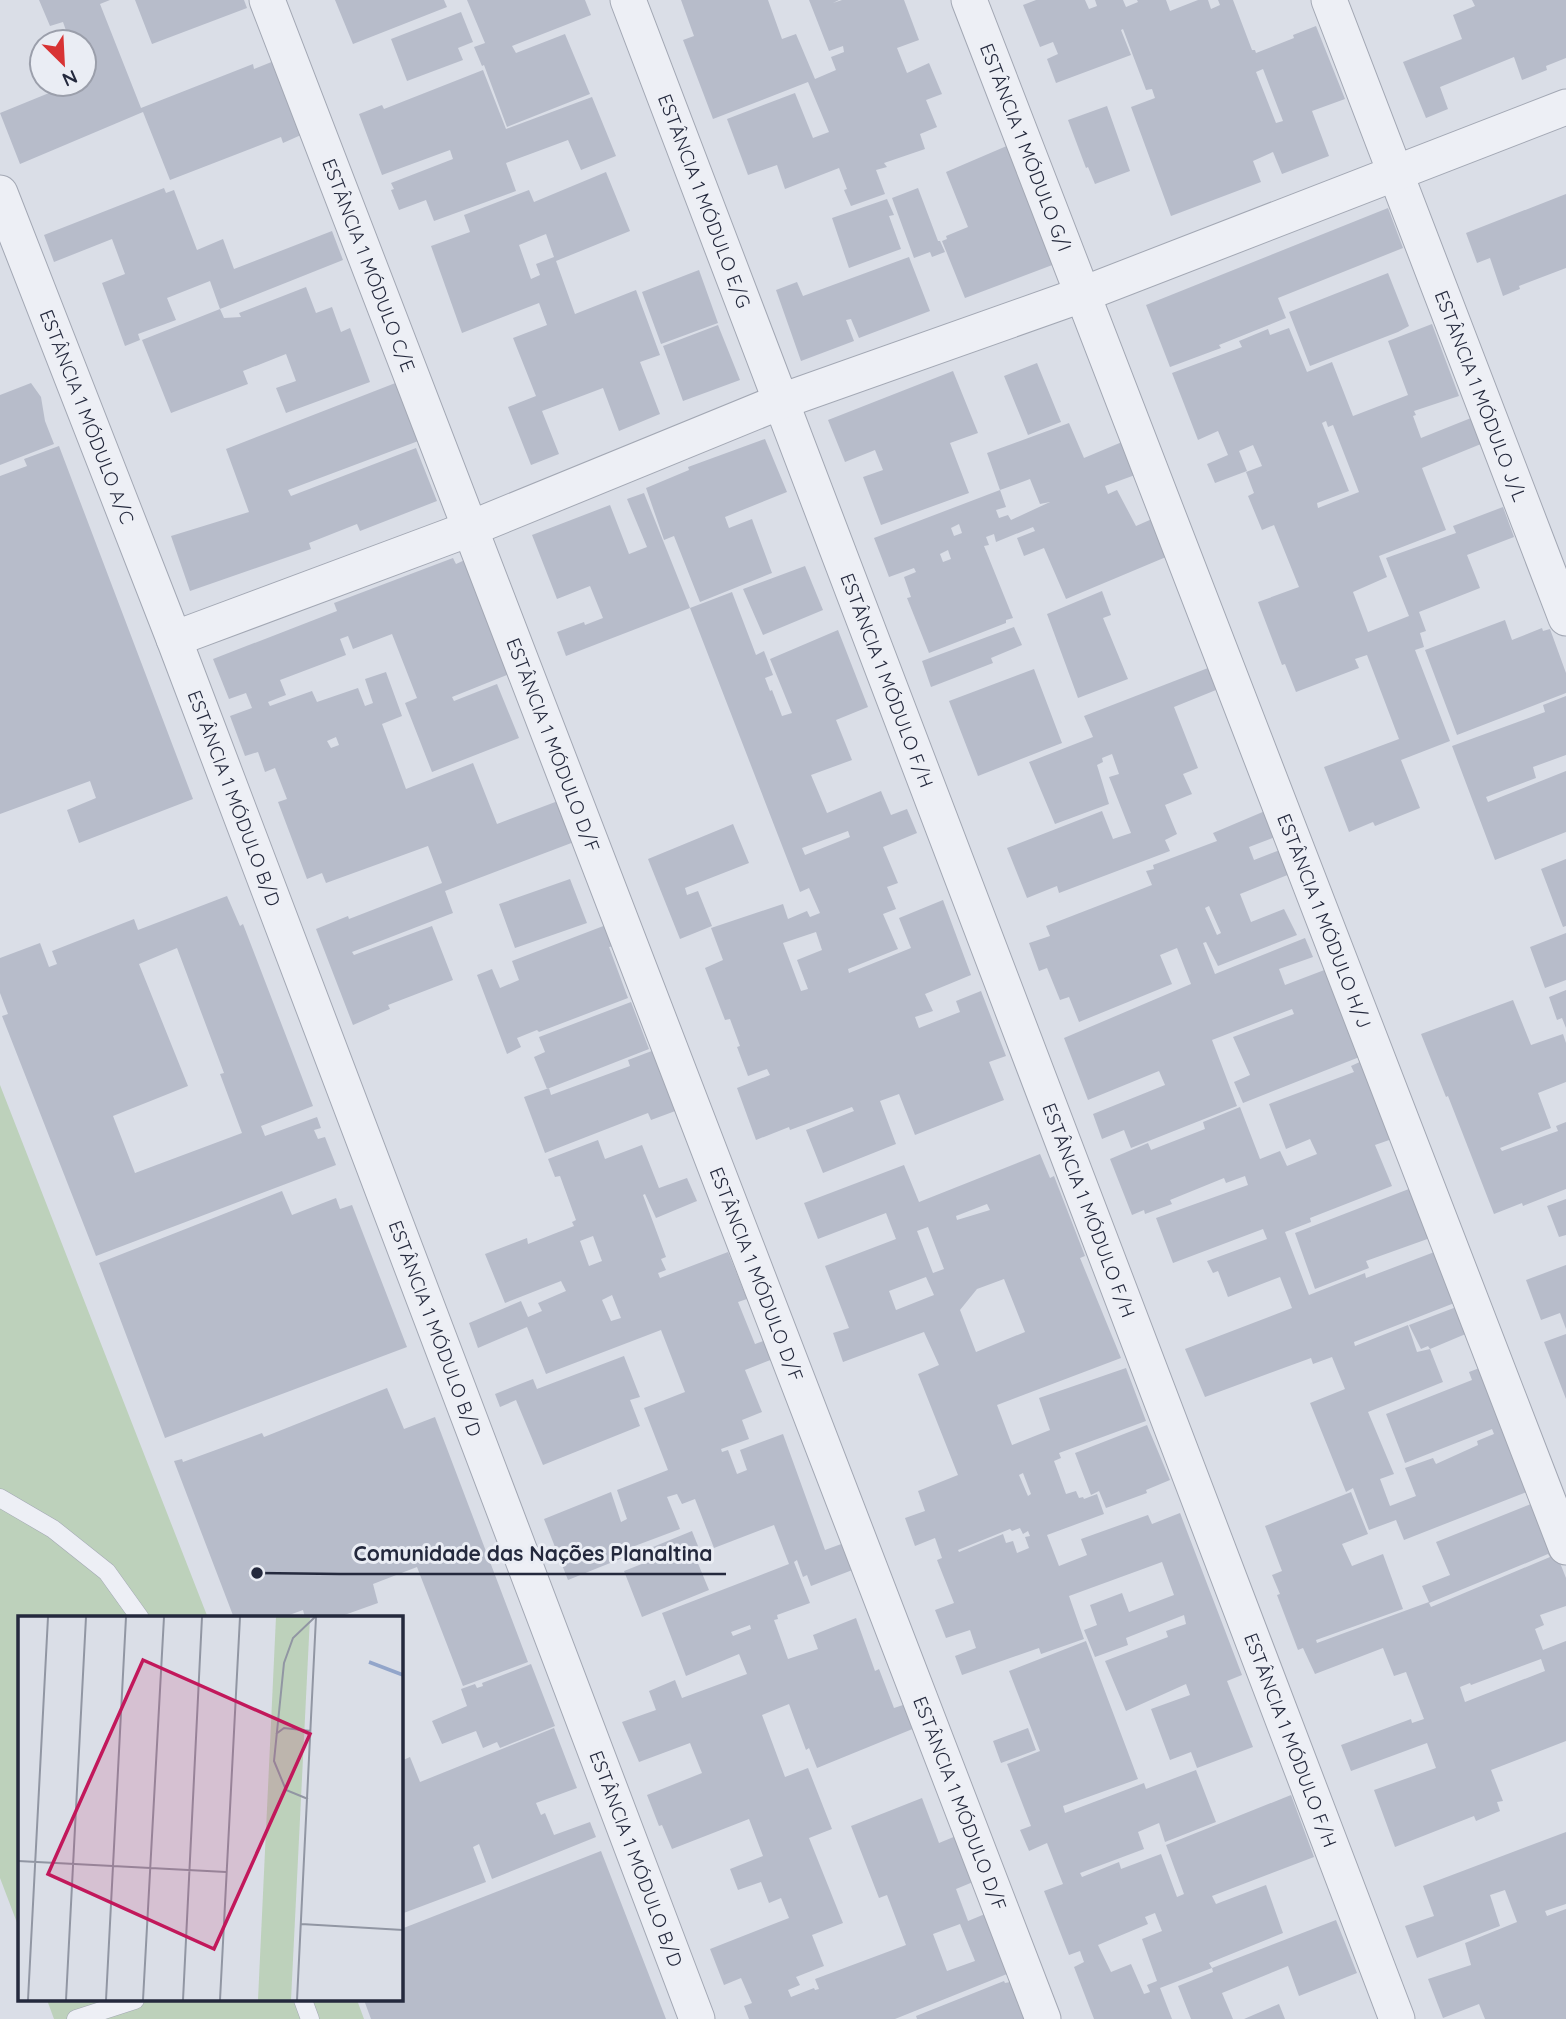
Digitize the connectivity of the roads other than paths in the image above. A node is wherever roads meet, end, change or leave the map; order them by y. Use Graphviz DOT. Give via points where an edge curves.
graph roads {
  1 [pos="267,0"];
  2 [pos="628,0"];
  3 [pos="970,0"];
  4 [pos="1329,0"];
  5 [pos="1566,107"];
  6 [pos="1394,173"];
  7 [pos="0,192"];
  8 [pos="1081,295"];
  9 [pos="782,401"];
  10 [pos="469,529"];
  11 [pos="1566,618"];
  12 [pos="174,639"];
  13 [pos="0,1498"];
  14 [pos="1566,1547"];
  15 [pos="139,1616"];
  16 [pos="129,2002"];
  17 [pos="304,2002"];
  18 [pos="76,2019"];
  19 [pos="310,2019"];
  20 [pos="697,2019"];
  21 [pos="1044,2019"];
  22 [pos="1396,2019"];
  1 -- 10 [label="street, ESTÂNCIA 1 MÓDULO C/E"];
  2 -- 9 [label="street, ESTÂNCIA 1 MÓDULO E/G"];
  3 -- 8 [label="street, ESTÂNCIA 1 MÓDULO G/I"];
  4 -- 6 [label="street, ESTÂNCIA 1 MÓDULO J/L"];
  5 -- 6 [label="street"];
  6 -- 8 [label="street"];
  6 -- 11 [label="street, ESTÂNCIA 1 MÓDULO J/L"];
  7 -- 12 [label="street, ESTÂNCIA 1 MÓDULO A/C"];
  8 -- 9 [label="street"];
  8 -- 14 [label="street, ESTÂNCIA 1 MÓDULO H/J"];
  9 -- 10 [label="street"];
  9 -- 22 [label="street, ESTÂNCIA 1 MÓDULO F/H"];
  10 -- 12 [label="street"];
  10 -- 21 [label="street, ESTÂNCIA 1 MÓDULO D/F"];
  12 -- 20 [label="street, ESTÂNCIA 1 MÓDULO B/D"];
  13 -- 15 [label="lane" via="53,1529 107,1572"];
  16 -- 18 [label="lane"];
  17 -- 19 [label="lane"];
}
